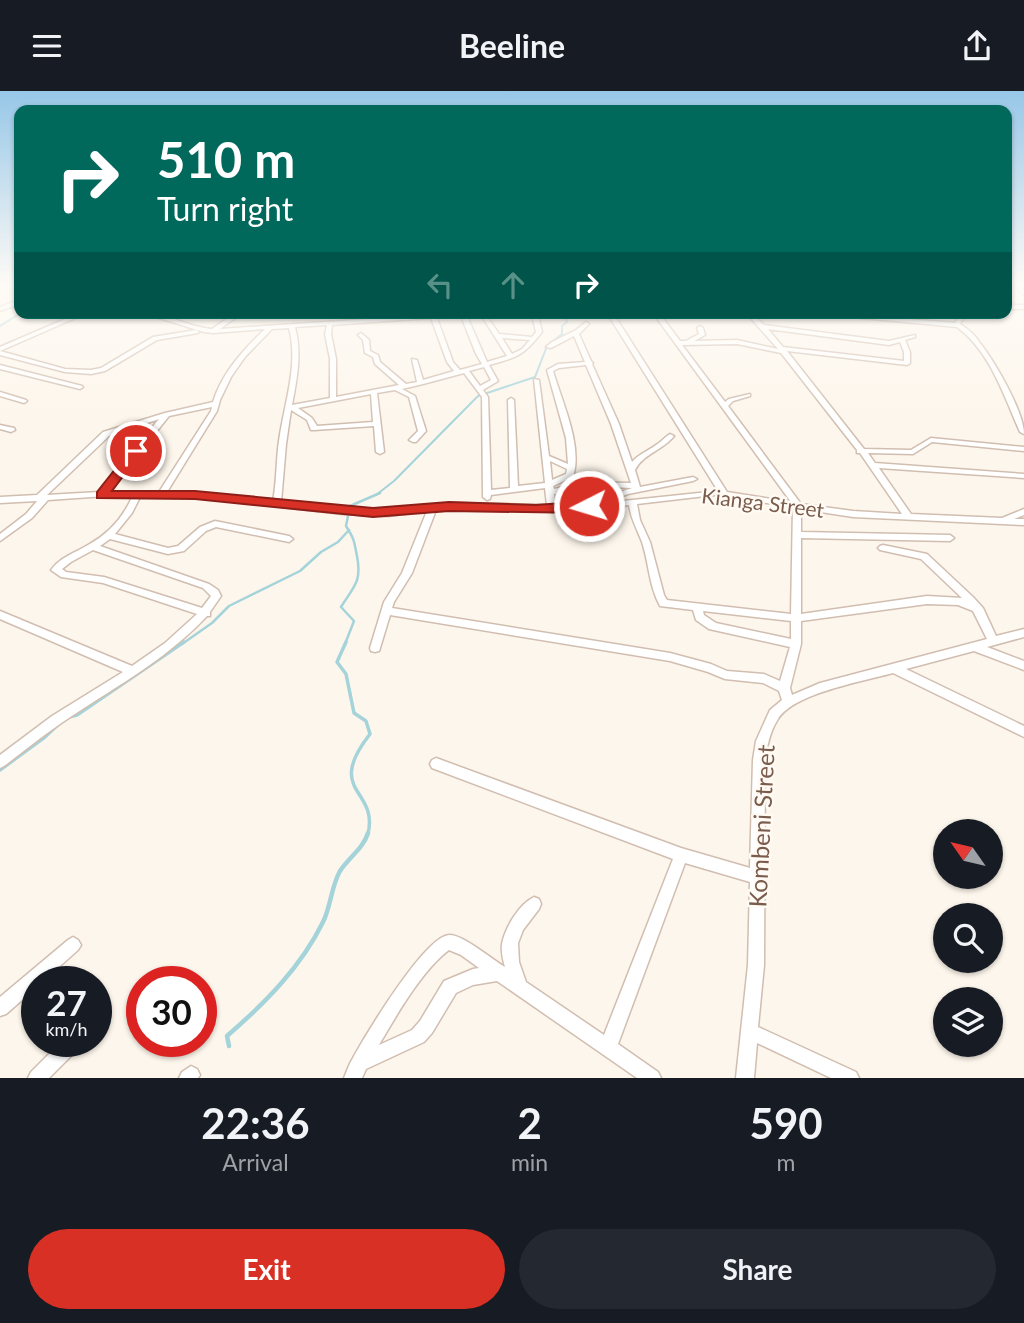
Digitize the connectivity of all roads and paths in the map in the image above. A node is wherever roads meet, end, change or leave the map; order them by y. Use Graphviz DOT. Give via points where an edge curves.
graph roads {
  1 [pos="41,332"];
  2 [pos="191,332"];
  3 [pos="267,332"];
  4 [pos="294,332"];
  5 [pos="328,332"];
  6 [pos="439,332"];
  7 [pos="469,332"];
  8 [pos="494,332"];
  9 [pos="539,332"];
  10 [pos="622,332"];
  11 [pos="673,332"];
  12 [pos="701,332"];
  13 [pos="767,332"];
  14 [pos="804,332"];
  15 [pos="968,332"];
  16 [pos="576,334"];
  17 [pos="361,335"];
  18 [pos="496,336"];
  19 [pos="913,336"];
  20 [pos="531,338"];
  21 [pos="903,341"];
  22 [pos="682,343"];
  23 [pos="549,347"];
  24 [pos="0,351"];
  25 [pos="782,351"];
  26 [pos="511,357"];
  27 [pos="414,360"];
  28 [pos="590,363"];
  29 [pos="485,365"];
  30 [pos="0,367"];
  31 [pos="463,372"];
  32 [pos="536,380"];
  33 [pos="421,383"];
  34 [pos="80,387"];
  35 [pos="399,387"];
  36 [pos="480,389"];
  37 [pos="374,392"];
  38 [pos="0,394"];
  39 [pos="748,394"];
  40 [pos="333,400"];
  41 [pos="511,400"];
  42 [pos="24,401"];
  43 [pos="215,404"];
  44 [pos="290,407"];
  45 [pos="724,407"];
  46 [pos="167,414"];
  47 [pos="378,424"];
  48 [pos="0,427"];
  49 [pos="10,430"];
  50 [pos="1024,432"];
  51 [pos="670,436"];
  52 [pos="413,440"];
  53 [pos="1024,449"];
  54 [pos="860,451"];
  55 [pos="380,452"];
  56 [pos="546,457"];
  57 [pos="873,465"];
  58 [pos="572,468"];
  59 [pos="631,470"];
  60 [pos="1024,476"];
  61 [pos="693,479"];
  62 [pos="637,488"];
  63 [pos="514,489"];
  64 [pos="551,490"];
  65 [pos="487,493"];
  66 [pos="137,494"];
  67 [pos="162,494"];
  68 [pos="724,494"];
  69 [pos="101,495"];
  70 [pos="41,499"];
  71 [pos="0,500"];
  72 [pos="277,503"];
  73 [pos="633,503"];
  74 [pos="797,504"];
  75 [pos="486,506"];
  76 [pos="433,507"];
  77 [pos="587,507"];
  78 [pos="552,509"];
  79 [pos="1024,512"];
  80 [pos="909,517"];
  81 [pos="1003,521"];
  82 [pos="1024,522"];
  83 [pos="797,535"];
  84 [pos="111,536"];
  85 [pos="0,538"];
  86 [pos="950,538"];
  87 [pos="289,539"];
  88 [pos="93,547"];
  89 [pos="883,548"];
  90 [pos="697,606"];
  91 [pos="976,608"];
  92 [pos="386,611"];
  93 [pos="206,613"];
  94 [pos="0,615"];
  95 [pos="796,618"];
  96 [pos="1024,633"];
  97 [pos="993,640"];
  98 [pos="796,644"];
  99 [pos="973,646"];
  100 [pos="375,648"];
  101 [pos="1024,666"];
  102 [pos="893,668"];
  103 [pos="132,671"];
  104 [pos="786,694"];
  105 [pos="1024,732"];
  106 [pos="0,762"];
  107 [pos="436,764"];
  108 [pos="681,855"];
  109 [pos="757,877"];
  110 [pos="534,904"];
  111 [pos="72,944"];
  112 [pos="498,973"];
  113 [pos="520,988"];
  114 [pos="0,1008"];
  115 [pos="751,1032"];
  116 [pos="608,1048"];
  117 [pos="58,1057"];
  118 [pos="356,1071"];
  119 [pos="37,1078"];
  120 [pos="653,1078"];
  121 [pos="745,1078"];
  122 [pos="850,1078"];
  1 -- 24 [label="street"];
  2 -- 24 [label="street" via="155,338 94,373"];
  3 -- 43 [label="street" via="239,360"];
  4 -- 44 [label="street"];
  5 -- 40 [label="street"];
  6 -- 31 [label="street" via="450,362"];
  7 -- 29 [label="street"];
  8 -- 18 [label="street"];
  9 -- 20 [label="street"];
  10 -- 68 [label="street"];
  11 -- 22 [label="street"];
  12 -- 22 [label="street"];
  13 -- 25 [label="street"];
  14 -- 21 [label="street"];
  15 -- 50 [label="street" via="983,350"];
  16 -- 23 [label="street"];
  16 -- 28 [label="street"];
  17 -- 35 [label="street" via="367,352 376,356"];
  18 -- 20 [label="street"];
  18 -- 26 [label="street"];
  19 -- 21 [label="street"];
  20 -- 26 [label="street" via="524,350"];
  21 -- 25 [label="street" via="908,362 903,363"];
  22 -- 25 [label="street" via="737,342"];
  22 -- 45 [label="street"];
  25 -- 54 [label="street"];
  26 -- 29 [label="street"];
  27 -- 33 [label="street"];
  28 -- 58 [label="street" via="550,370"];
  28 -- 59 [label="street"];
  29 -- 31 [label="street"];
  29 -- 36 [label="street" via="495,381"];
  30 -- 34 [label="street"];
  31 -- 33 [label="street"];
  31 -- 36 [label="street"];
  32 -- 56 [label="street"];
  33 -- 35 [label="street"];
  35 -- 37 [label="street"];
  35 -- 52 [label="street" via="412,396 422,431"];
  36 -- 65 [label="street" via="485,397"];
  37 -- 40 [label="street"];
  37 -- 47 [label="street"];
  38 -- 42 [label="street"];
  39 -- 45 [label="street"];
  40 -- 44 [label="street"];
  41 -- 63 [label="street"];
  43 -- 46 [label="street"];
  43 -- 67 [label="street"];
  44 -- 47 [label="street" via="310,419 314,428"];
  44 -- 72 [label="street"];
  45 -- 74 [label="street"];
  46 -- 69 [label="street"];
  46 -- 70 [label="street" via="102,436"];
  47 -- 55 [label="street"];
  48 -- 49 [label="street"];
  51 -- 59 [label="street" via="637,460"];
  53 -- 54 [label="street" via="931,440 914,452"];
  54 -- 57 [label="street"];
  56 -- 58 [label="street"];
  56 -- 64 [label="street"];
  57 -- 60 [label="street"];
  57 -- 80 [label="street"];
  58 -- 64 [label="street"];
  59 -- 62 [label="street"];
  61 -- 62 [label="street"];
  62 -- 64 [label="street" via="583,484"];
  62 -- 77 [label="street"];
  63 -- 64 [label="street"];
  63 -- 65 [label="street"];
  64 -- 77 [label="street"];
  64 -- 78 [label="street"];
  65 -- 75 [label="street"];
  66 -- 67 [label="street, Kianga Street"];
  66 -- 69 [label="street, Kianga Street"];
  66 -- 84 [label="street" via="124,522"];
  67 -- 72 [label="street, Kianga Street"];
  68 -- 73 [label="street, Kianga Street"];
  68 -- 74 [label="street, Kianga Street"];
  69 -- 70 [label="street, Kianga Street"];
  70 -- 71 [label="street, Kianga Street"];
  70 -- 85 [label="street" via="29,516"];
  72 -- 76 [label="street, Kianga Street" via="373,513"];
  73 -- 77 [label="street, Kianga Street"];
  73 -- 90 [label="street" via="660,600"];
  74 -- 80 [label="street, Kianga Street"];
  74 -- 83 [label="street"];
  75 -- 76 [label="street, Kianga Street"];
  75 -- 78 [label="street, Kianga Street"];
  76 -- 92 [label="street"];
  77 -- 78 [label="street, Kianga Street"];
  79 -- 81 [label="street"];
  80 -- 81 [label="street, Kianga Street"];
  81 -- 82 [label="street, Kianga Street"];
  83 -- 86 [label="street"];
  83 -- 95 [label="street"];
  84 -- 87 [label="street" via="168,551 181,549 215,524"];
  84 -- 88 [label="street"];
  88 -- 93 [label="street" via="211,588 216,596"];
  88 -- 93 [label="street" via="57,567 58,573 104,580"];
  89 -- 91 [label="street" via="924,556"];
  90 -- 95 [label="street"];
  90 -- 98 [label="street" via="700,617 712,626"];
  91 -- 95 [label="street" via="959,601 927,600"];
  91 -- 97 [label="street"];
  92 -- 100 [label="street"];
  92 -- 104 [label="street" via="670,657 725,675 764,679"];
  93 -- 103 [label="street"];
  94 -- 103 [label="street"];
  95 -- 98 [label="street"];
  96 -- 97 [label="street"];
  97 -- 99 [label="street"];
  98 -- 104 [label="street"];
  99 -- 101 [label="street"];
  99 -- 102 [label="street"];
  102 -- 104 [label="street"];
  102 -- 105 [label="street"];
  103 -- 106 [label="street" via="62,715"];
  104 -- 109 [label="street, Kombeni Street" via="762,741"];
  107 -- 108 [label="street"];
  108 -- 109 [label="street"];
  108 -- 116 [label="street"];
  109 -- 115 [label="street, Kombeni Street"];
  110 -- 113 [label="street" via="508,946"];
  111 -- 114 [label="street"];
  112 -- 113 [label="street"];
  112 -- 118 [label="street" via="450,986 418,1036"];
  112 -- 118 [label="street" via="466,950 445,943 421,968"];
  113 -- 116 [label="street"];
  115 -- 121 [label="street, Kombeni Street"];
  115 -- 122 [label="street"];
  116 -- 120 [label="street"];
  117 -- 119 [label="street"];
}
